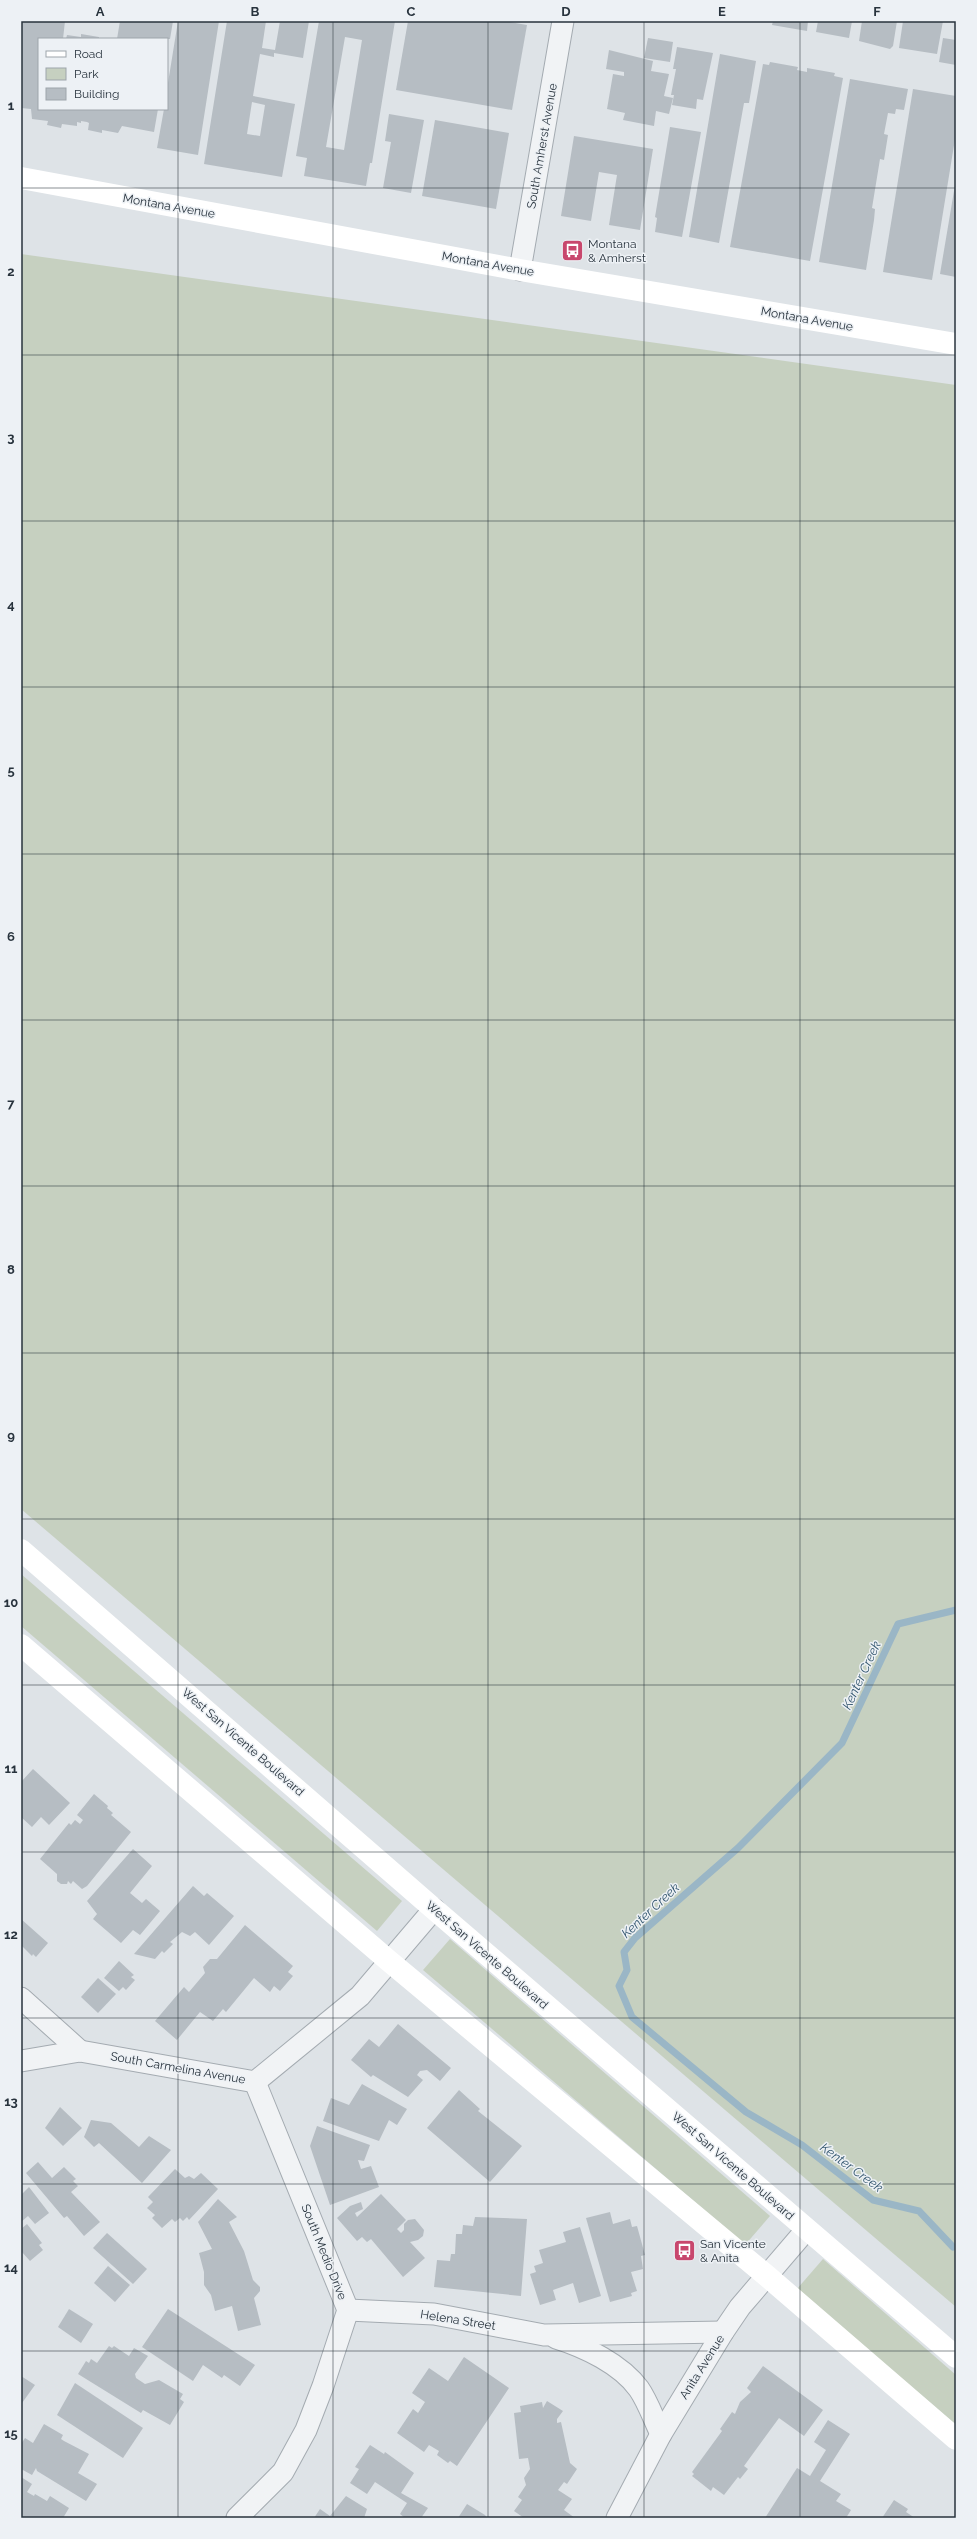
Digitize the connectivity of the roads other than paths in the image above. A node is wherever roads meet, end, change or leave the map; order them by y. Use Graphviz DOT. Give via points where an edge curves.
graph roads {
  1 [pos="564,21"];
  2 [pos="21,178"];
  3 [pos="520,270"];
  4 [pos="956,344"];
  5 [pos="21,1550"];
  6 [pos="21,1645"];
  7 [pos="434,1909"];
  8 [pos="389,1961"];
  9 [pos="21,1998"];
  10 [pos="80,2051"];
  11 [pos="21,2062"];
  12 [pos="255,2082"];
  13 [pos="806,2230"];
  14 [pos="767,2276"];
  15 [pos="348,2310"];
  16 [pos="723,2332"];
  17 [pos="544,2335"];
  18 [pos="956,2357"];
  19 [pos="661,2434"];
  20 [pos="956,2439"];
  21 [pos="237,2518"];
  22 [pos="617,2518"];
  1 -- 3 [label="street, South Amherst Avenue"];
  2 -- 3 [label="main road, Montana Avenue"];
  3 -- 4 [label="main road, Montana Avenue"];
  5 -- 7 [label="main road, West San Vicente Boulevard"];
  6 -- 8 [label="main road"];
  7 -- 8 [label="street, South Carmelina Avenue"];
  7 -- 13 [label="main road, West San Vicente Boulevard"];
  8 -- 12 [label="street, South Carmelina Avenue" via="360,1996"];
  8 -- 14 [label="main road"];
  9 -- 10 [label="street"];
  10 -- 11 [label="street, South Carmelina Avenue"];
  10 -- 12 [label="street, South Carmelina Avenue"];
  12 -- 15 [label="street, South Medio Drive"];
  13 -- 14 [label="street, Anita Avenue"];
  13 -- 18 [label="main road, West San Vicente Boulevard"];
  14 -- 16 [label="street, Anita Avenue" via="740,2307"];
  14 -- 20 [label="main road"];
  15 -- 17 [label="street, Helena Street" via="434,2314"];
  15 -- 21 [label="street, South Medio Drive" via="324,2386 306,2430 283,2472"];
  16 -- 17 [label="street, Helena Street"];
  16 -- 19 [label="street, Anita Avenue"];
  17 -- 19 [label="street, Helena Street" via="604,2359 625,2375 639,2390"];
  19 -- 22 [label="street, Anita Avenue"];
}
